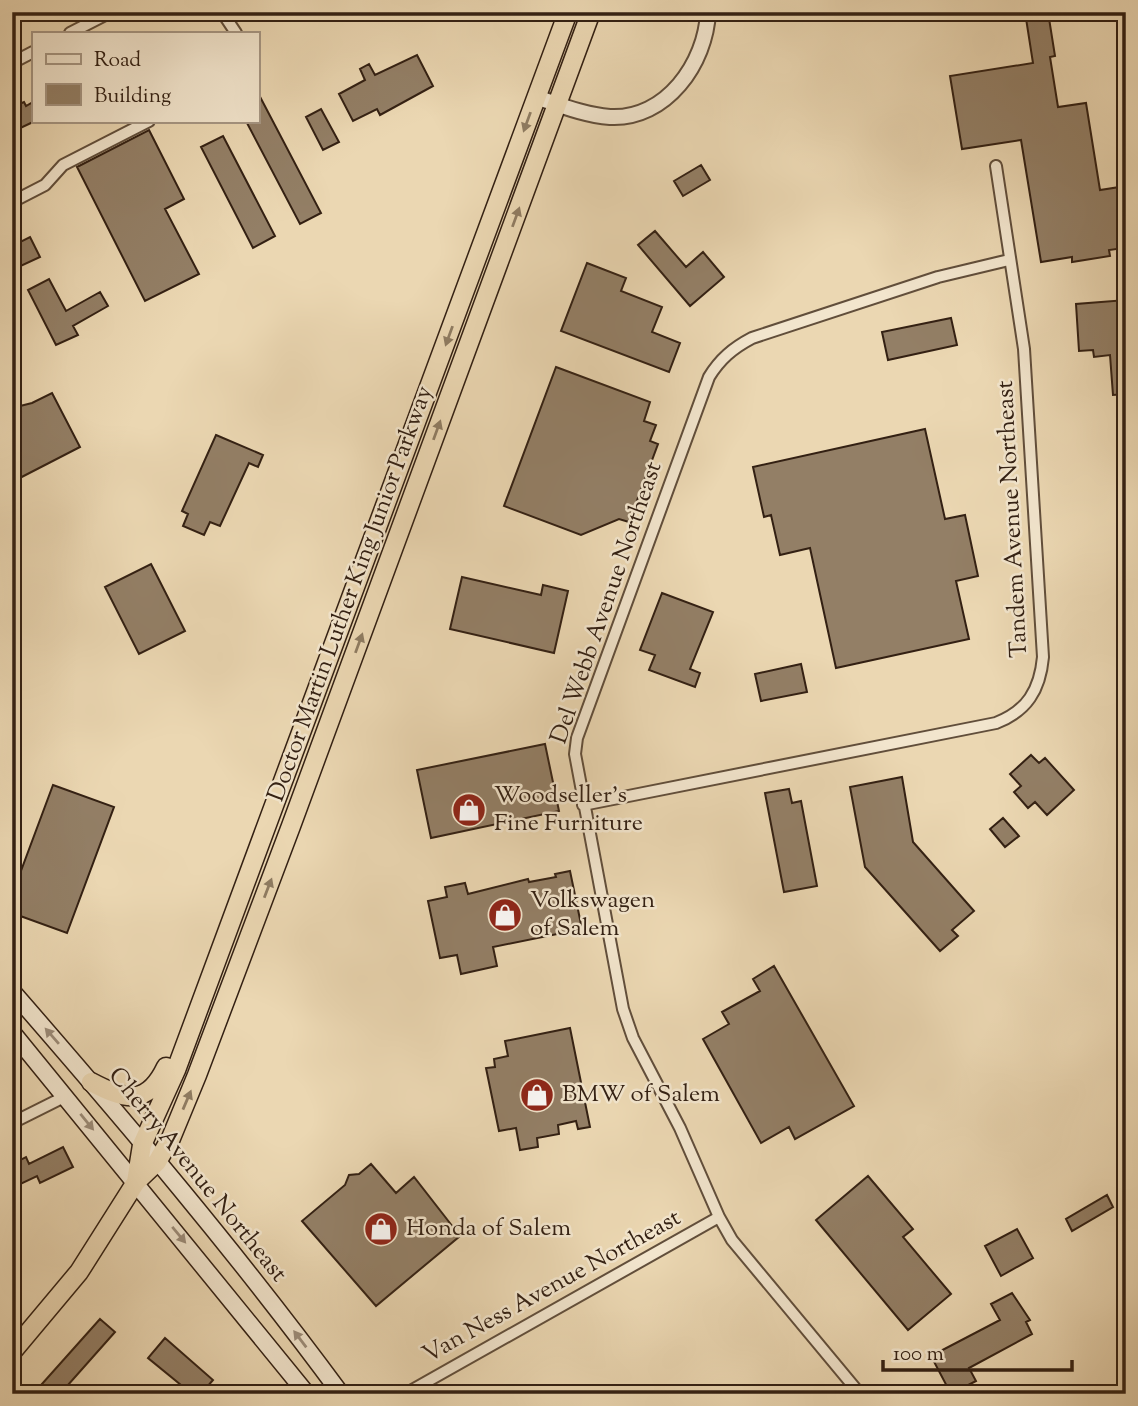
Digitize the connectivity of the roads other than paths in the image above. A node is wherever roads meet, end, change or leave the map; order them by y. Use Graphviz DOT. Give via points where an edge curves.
graph roads {
  1 [pos="111,12"];
  2 [pos="222,12"];
  3 [pos="568,12"];
  4 [pos="591,12"];
  5 [pos="708,12"];
  6 [pos="72,32"];
  7 [pos="235,32"];
  8 [pos="32,53"];
  9 [pos="12,63"];
  10 [pos="536,97"];
  11 [pos="558,104"];
  12 [pos="147,122"];
  13 [pos="996,166"];
  14 [pos="12,202"];
  15 [pos="1009,260"];
  16 [pos="583,805"];
  17 [pos="264,835"];
  18 [pos="12,991"];
  19 [pos="12,1032"];
  20 [pos="91,1082"];
  21 [pos="65,1096"];
  22 [pos="12,1123"];
  23 [pos="142,1144"];
  24 [pos="157,1161"];
  25 [pos="136,1182"];
  26 [pos="719,1217"];
  27 [pos="12,1352"];
  28 [pos="307,1394"];
  29 [pos="341,1394"];
  30 [pos="405,1394"];
  31 [pos="860,1394"];
  1 -- 6 [label="street"];
  2 -- 7 [label="street"];
  3 -- 10 [label="highway, Doctor Martin Luther King Junior Parkway"];
  4 -- 11 [label="highway, Doctor Martin Luther King Junior Parkway"];
  5 -- 11 [label="street" via="707,32 693,67 682,83 649,108 612,117"];
  8 -- 9 [label="street"];
  10 -- 11 [label="street"];
  10 -- 17 [label="highway, Doctor Martin Luther King Junior Parkway, one-way"];
  24 -- 11 [label="highway, Doctor Martin Luther King Junior Parkway, one-way" via="202,1063"];
  12 -- 14 [label="street" via="63,165 45,185"];
  13 -- 15 [label="street, Tandem Avenue Northeast"];
  15 -- 16 [label="street, Del Webb Avenue Northeast" via="939,277 752,338 716,365 577,738 575,767"];
  15 -- 16 [label="street, Tandem Avenue Northeast" via="1024,349 1043,657 1037,690 1029,702 996,723"];
  16 -- 26 [label="street, Del Webb Avenue Northeast" via="623,1009"];
  17 -- 20 [label="highway" via="223,920 155,1087 131,1097"];
  17 -- 23 [label="highway, Doctor Martin Luther King Junior Parkway" via="176,1070"];
  20 -- 18 [label="main road, Cherry Avenue Northeast, one-way"];
  19 -- 21 [label="main road, Cherry Avenue Northeast"];
  20 -- 23 [label="main road, Cherry Avenue Northeast"];
  21 -- 22 [label="street"];
  21 -- 25 [label="main road, Cherry Avenue Northeast, one-way"];
  23 -- 24 [label="main road, Cherry Avenue Northeast"];
  23 -- 25 [label="highway, Doctor Martin Luther King Junior Parkway"];
  24 -- 25 [label="highway, Doctor Martin Luther King Junior Parkway"];
  29 -- 24 [label="main road, Cherry Avenue Northeast, one-way" via="261,1287"];
  25 -- 27 [label="highway, Doctor Martin Luther King Junior Parkway" via="79,1272"];
  25 -- 28 [label="main road, Cherry Avenue Northeast, one-way"];
  26 -- 30 [label="street, Van Ness Avenue Northeast"];
  26 -- 31 [label="street, Del Webb Avenue Northeast" via="732,1240"];
}
